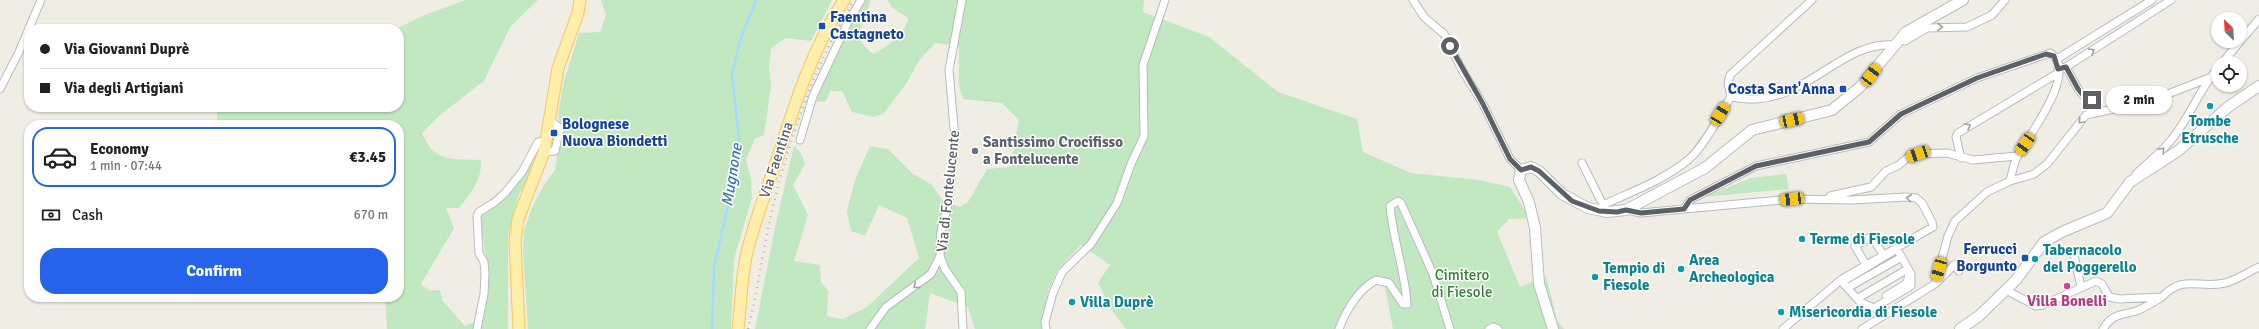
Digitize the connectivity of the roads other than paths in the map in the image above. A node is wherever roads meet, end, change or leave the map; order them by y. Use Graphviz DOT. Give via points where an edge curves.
graph roads {
  1 [pos="41,0"];
  2 [pos="580,0"];
  3 [pos="844,0"];
  4 [pos="861,0"];
  5 [pos="962,0"];
  6 [pos="1165,0"];
  7 [pos="1413,0"];
  8 [pos="1812,0"];
  9 [pos="1963,0"];
  10 [pos="2005,0"];
  11 [pos="2152,0"];
  12 [pos="2171,0"];
  13 [pos="2259,19"];
  14 [pos="31,24"];
  15 [pos="2256,26"];
  16 [pos="24,40"];
  17 [pos="1900,41"];
  18 [pos="2228,56"];
  19 [pos="2056,59"];
  20 [pos="2066,67"];
  21 [pos="2058,71"];
  22 [pos="2209,78"];
  23 [pos="2259,86"];
  24 [pos="0,89"];
  25 [pos="1731,96"];
  26 [pos="2092,100"];
  27 [pos="551,121"];
  28 [pos="548,139"];
  29 [pos="800,140"];
  30 [pos="544,152"];
  31 [pos="2017,156"];
  32 [pos="1961,158"];
  33 [pos="1582,163"];
  34 [pos="1521,170"];
  35 [pos="2138,177"];
  36 [pos="2010,181"];
  37 [pos="1822,198"];
  38 [pos="1605,209"];
  39 [pos="1684,209"];
  40 [pos="1626,210"];
  41 [pos="1894,249"];
  42 [pos="2073,251"];
  43 [pos="1883,255"];
  44 [pos="940,256"];
  45 [pos="1900,258"];
  46 [pos="1866,265"];
  47 [pos="2259,267"];
  48 [pos="1906,270"];
  49 [pos="1959,271"];
  50 [pos="1842,281"];
  51 [pos="1935,284"];
  52 [pos="2081,287"];
  53 [pos="1849,288"];
  54 [pos="2006,290"];
  55 [pos="1860,297"];
  56 [pos="2162,297"];
  57 [pos="478,329"];
  58 [pos="519,329"];
  59 [pos="738,329"];
  60 [pos="870,329"];
  61 [pos="963,329"];
  62 [pos="1046,329"];
  63 [pos="1339,329"];
  64 [pos="1450,329"];
  65 [pos="1489,329"];
  66 [pos="1498,329"];
  67 [pos="1553,329"];
  68 [pos="1783,329"];
  69 [pos="1862,329"];
  70 [pos="1960,329"];
  71 [pos="2103,329"];
  1 -- 14 [label="street"];
  2 -- 27 [label="main road" via="578,13 558,68"];
  3 -- 59 [label="main road, Via Faentina" via="806,73 762,203 743,274"];
  4 -- 29 [label="street, Via Faentina" via="813,96"];
  5 -- 44 [label="street, Via di Fontelucente" via="949,70 955,139 949,201 941,231"];
  6 -- 62 [label="street" via="1143,65 1144,136 1117,203 1091,244 1062,272 1053,293 1045,322"];
  7 -- 34 [label="street" via="1424,17 1444,34 1510,159"];
  8 -- 25 [label="street" via="1730,75 1728,84"];
  9 -- 17 [label="street" via="1915,26"];
  17 -- 10 [label="street, one-way" via="1927,28 1967,27 1992,15"];
  11 -- 19 [label="street"];
  20 -- 12 [label="street, one-way"];
  13 -- 15 [label="street"];
  15 -- 18 [label="street"];
  16 -- 24 [label="street"];
  17 -- 25 [label="street" via="1876,46 1839,61 1802,86 1775,97 1763,100"];
  17 -- 40 [label="street" via="1860,87 1832,110 1758,127 1740,138 1705,168"];
  19 -- 21 [label="street"];
  19 -- 39 [label="street" via="2050,53 1977,78 1901,114 1869,142 1756,166 1690,200"];
  20 -- 21 [label="street"];
  20 -- 26 [label="street" via="2078,89 2087,100"];
  21 -- 31 [label="street" via="2055,93 2041,121"];
  32 -- 21 [label="street, one-way" via="1956,137 1958,133"];
  35 -- 22 [label="street, one-way" via="2136,174 2175,136"];
  22 -- 36 [label="street, one-way" via="2150,101 2086,115 2046,164 2034,174"];
  23 -- 35 [label="street" via="2228,107 2178,151"];
  25 -- 38 [label="street" via="1689,160"];
  27 -- 28 [label="main road"];
  27 -- 30 [label="street" via="560,128 557,143 555,151"];
  28 -- 30 [label="main road"];
  28 -- 57 [label="street" via="538,142 522,172 505,193 476,216 485,273"];
  30 -- 58 [label="main road" via="517,226 515,242"];
  31 -- 32 [label="street" via="1973,160"];
  31 -- 36 [label="street"];
  32 -- 37 [label="street" via="1946,153 1918,154 1908,157 1886,171 1871,187"];
  33 -- 38 [label="street"];
  34 -- 38 [label="street" via="1531,167 1539,171 1572,201 1588,208"];
  34 -- 67 [label="street" via="1519,180 1534,220 1539,284"];
  35 -- 54 [label="street" via="2125,187 2107,213 2041,245"];
  36 -- 51 [label="street" via="1987,192 1955,221 1948,236"];
  37 -- 39 [label="street"];
  41 -- 37 [label="street, one-way" via="1933,224 1919,200 1912,197 1852,200"];
  38 -- 40 [label="street"];
  39 -- 40 [label="street" via="1641,213"];
  41 -- 43 [label="street"];
  41 -- 45 [label="street"];
  42 -- 52 [label="street"];
  43 -- 46 [label="street"];
  43 -- 46 [label="street" via="1872,236 1855,246"];
  44 -- 60 [label="street, one-way" via="931,274 886,307"];
  44 -- 61 [label="street, Via di Fontelucente" via="945,269 961,292"];
  45 -- 48 [label="street"];
  45 -- 53 [label="street"];
  46 -- 50 [label="street"];
  47 -- 56 [label="street" via="2224,283 2179,284 2170,288"];
  48 -- 55 [label="street"];
  48 -- 55 [label="street" via="1909,276 1907,283 1874,303"];
  49 -- 51 [label="street" via="1954,265"];
  50 -- 50 [label="street" via="1860,302 1874,308 1911,286 1911,274 1897,249"];
  50 -- 53 [label="street"];
  50 -- 68 [label="street"];
  51 -- 69 [label="street"];
  52 -- 54 [label="street" via="2036,306"];
  52 -- 56 [label="street" via="2099,282 2109,297"];
  53 -- 55 [label="street"];
  54 -- 70 [label="street" via="1979,316"];
  56 -- 71 [label="street" via="2135,311 2113,317"];
  63 -- 64 [label="street" via="1348,309 1367,285 1376,280 1389,283 1403,304 1407,304 1390,206 1398,201 1433,274"];
  65 -- 66 [label="street"];
}
